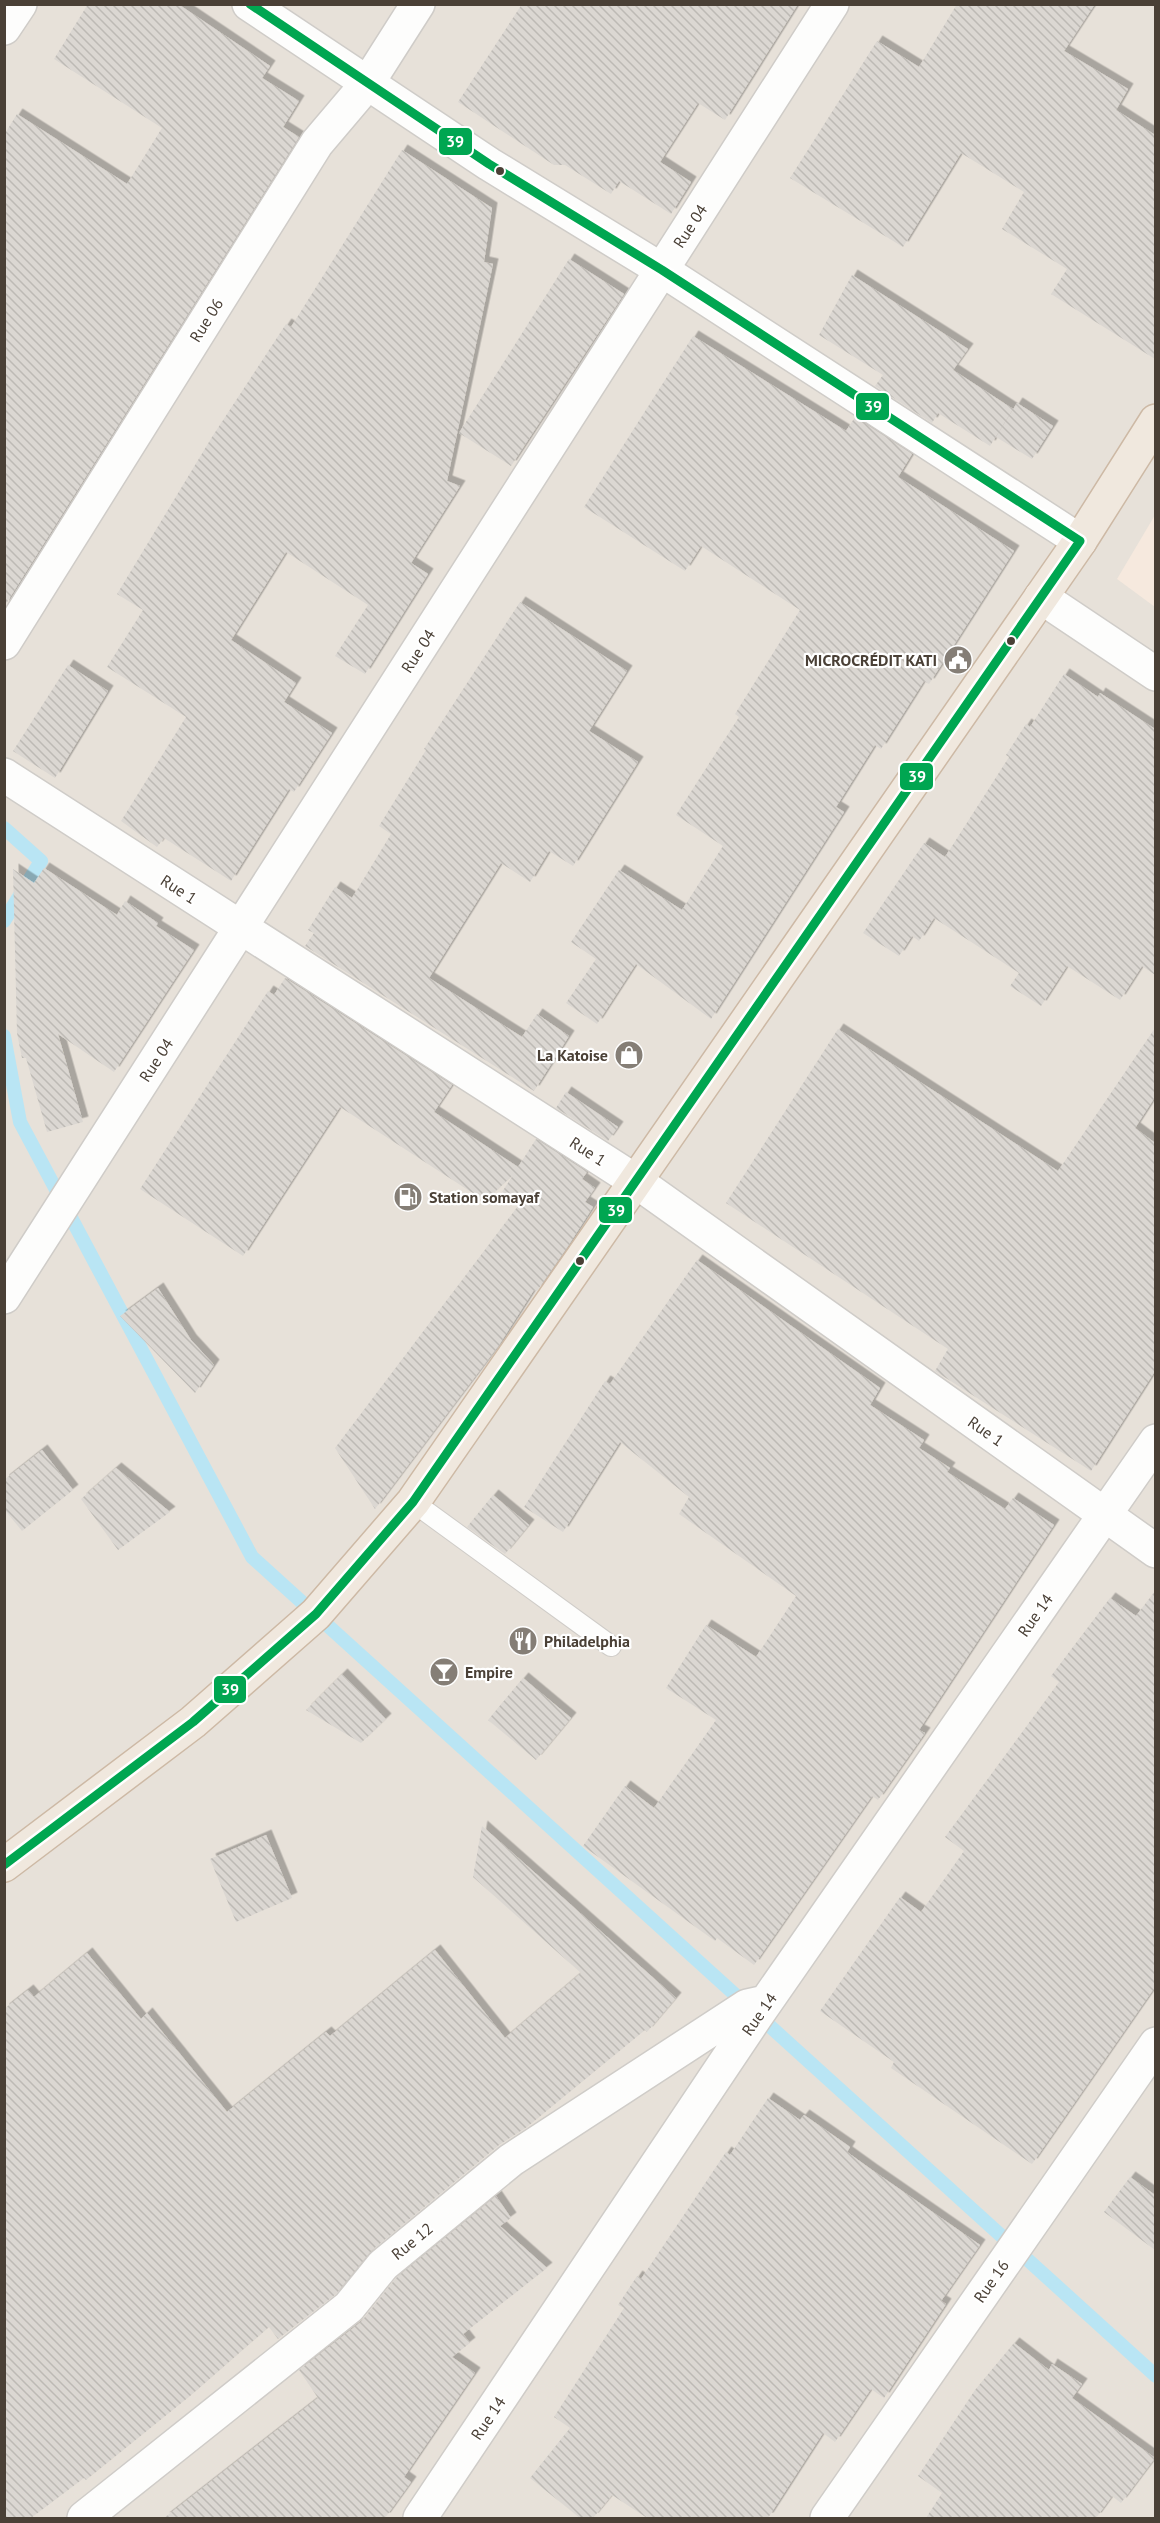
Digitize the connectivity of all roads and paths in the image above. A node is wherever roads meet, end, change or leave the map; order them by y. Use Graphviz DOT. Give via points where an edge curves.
graph roads {
  1 [pos="20,4"];
  2 [pos="249,4"];
  3 [pos="418,4"];
  4 [pos="832,4"];
  5 [pos="4,28"];
  6 [pos="367,84"];
  7 [pos="662,270"];
  8 [pos="1155,421"];
  9 [pos="1080,541"];
  10 [pos="1041,597"];
  11 [pos="4,643"];
  12 [pos="1155,674"];
  13 [pos="4,775"];
  14 [pos="240,928"];
  15 [pos="637,1182"];
  16 [pos="4,1297"];
  17 [pos="1155,1441"];
  18 [pos="413,1502"];
  19 [pos="1104,1515"];
  20 [pos="1155,1551"];
  21 [pos="611,1646"];
  22 [pos="4,1865"];
  23 [pos="768,2002"];
  24 [pos="1155,2044"];
  25 [pos="84,2518"];
  26 [pos="420,2518"];
  27 [pos="827,2518"];
  1 -- 5 [label="street"];
  2 -- 6 [label="street"];
  3 -- 6 [label="street, Rue 06"];
  4 -- 7 [label="street, Rue 04"];
  6 -- 7 [label="street"];
  6 -- 11 [label="street, Rue 06" via="317,143"];
  7 -- 9 [label="street"];
  7 -- 14 [label="street, Rue 04"];
  8 -- 9 [label="highway"];
  9 -- 10 [label="highway"];
  10 -- 12 [label="street"];
  10 -- 15 [label="highway"];
  13 -- 14 [label="street, Rue 1"];
  14 -- 15 [label="street, Rue 1"];
  14 -- 16 [label="street, Rue 04"];
  15 -- 18 [label="highway"];
  15 -- 19 [label="street, Rue 1"];
  17 -- 19 [label="street, Rue 14"];
  18 -- 21 [label="lane"];
  18 -- 22 [label="highway" via="316,1614 193,1722"];
  19 -- 20 [label="street, Rue 1"];
  19 -- 23 [label="street, Rue 14"];
  23 -- 25 [label="street, Rue 12" via="747,2006 511,2160 383,2265 349,2307"];
  23 -- 26 [label="street, Rue 14"];
  24 -- 27 [label="street, Rue 16"];
}
